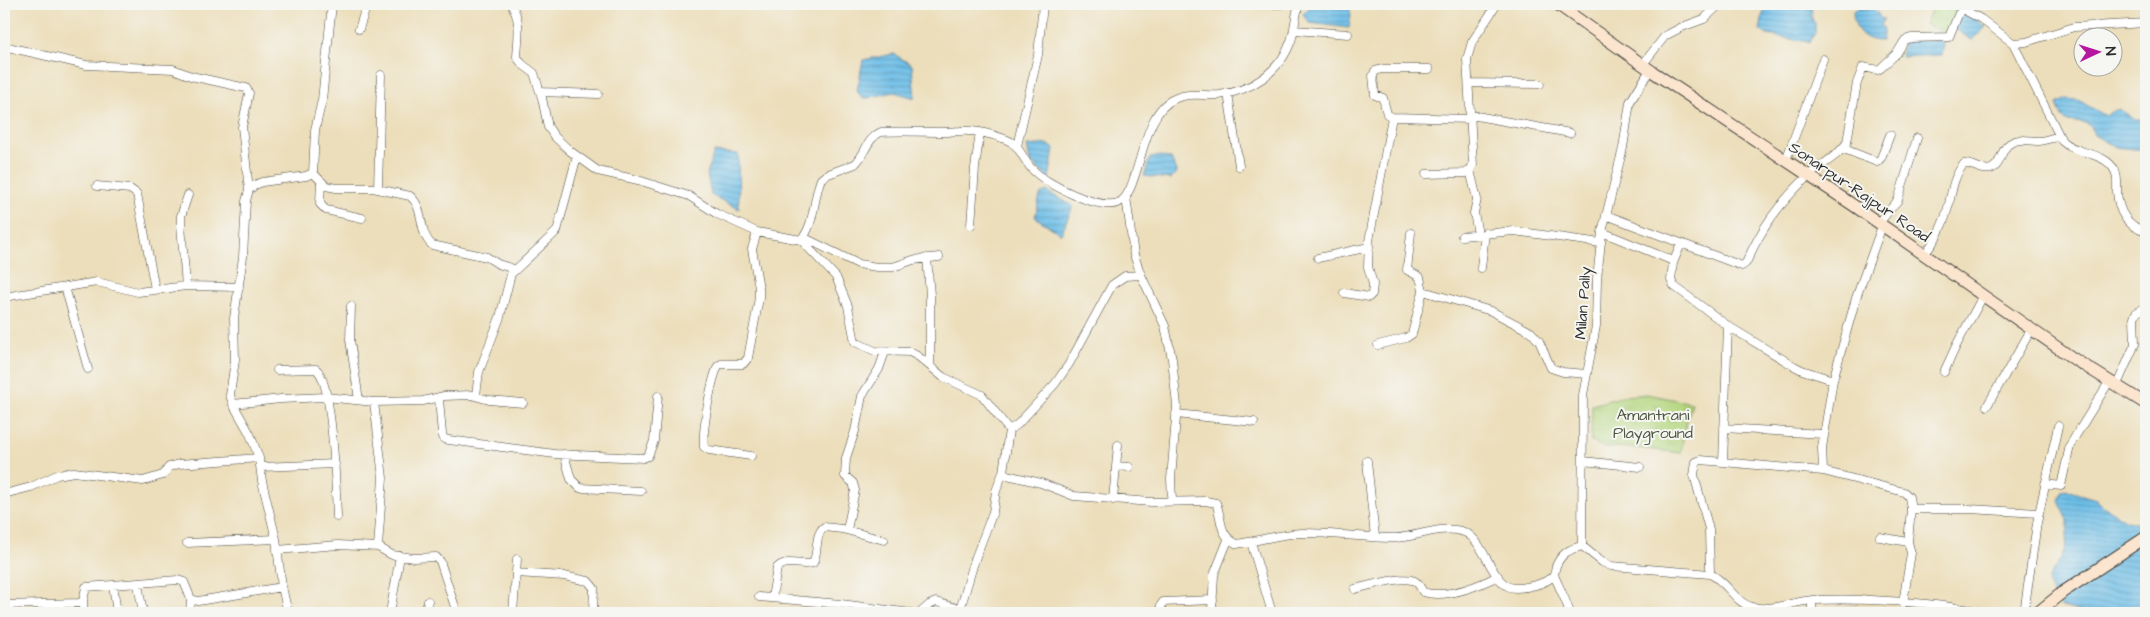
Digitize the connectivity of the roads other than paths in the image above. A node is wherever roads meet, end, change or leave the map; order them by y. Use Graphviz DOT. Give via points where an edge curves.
graph roads {
  1 [pos="332,4"];
  2 [pos="367,4"];
  3 [pos="511,4"];
  4 [pos="1043,4"];
  5 [pos="1264,4"];
  6 [pos="1281,4"];
  7 [pos="1299,4"];
  8 [pos="1497,4"];
  9 [pos="1557,4"];
  10 [pos="1720,4"];
  11 [pos="1957,5"];
  12 [pos="2146,24"];
  13 [pos="359,29"];
  14 [pos="1294,30"];
  15 [pos="1348,34"];
  16 [pos="2013,43"];
  17 [pos="12,48"];
  18 [pos="1824,59"];
  19 [pos="1646,67"];
  20 [pos="1429,69"];
  21 [pos="381,75"];
  22 [pos="1469,83"];
  23 [pos="1540,84"];
  24 [pos="540,92"];
  25 [pos="1228,93"];
  26 [pos="598,94"];
  27 [pos="1392,117"];
  28 [pos="1471,117"];
  29 [pos="980,132"];
  30 [pos="1570,133"];
  31 [pos="1890,135"];
  32 [pos="2059,137"];
  33 [pos="1916,138"];
  34 [pos="1017,146"];
  35 [pos="1844,149"];
  36 [pos="577,156"];
  37 [pos="1786,160"];
  38 [pos="1239,166"];
  39 [pos="1470,170"];
  40 [pos="313,173"];
  41 [pos="1426,174"];
  42 [pos="1808,176"];
  43 [pos="321,181"];
  44 [pos="98,186"];
  45 [pos="378,189"];
  46 [pos="250,190"];
  47 [pos="188,196"];
  48 [pos="1126,197"];
  49 [pos="1606,215"];
  50 [pos="362,218"];
  51 [pos="1881,224"];
  52 [pos="971,225"];
  53 [pos="757,232"];
  54 [pos="1602,232"];
  55 [pos="2146,232"];
  56 [pos="1411,233"];
  57 [pos="1482,234"];
  58 [pos="1462,236"];
  59 [pos="802,238"];
  60 [pos="1601,243"];
  61 [pos="1681,244"];
  62 [pos="1369,247"];
  63 [pos="1924,254"];
  64 [pos="939,257"];
  65 [pos="927,258"];
  66 [pos="1318,258"];
  67 [pos="1673,263"];
  68 [pos="1481,268"];
  69 [pos="514,269"];
  70 [pos="1141,275"];
  71 [pos="186,286"];
  72 [pos="65,287"];
  73 [pos="238,287"];
  74 [pos="155,289"];
  75 [pos="1423,291"];
  76 [pos="1344,293"];
  77 [pos="1983,296"];
  78 [pos="4,297"];
  79 [pos="352,306"];
  80 [pos="2146,307"];
  81 [pos="1728,326"];
  82 [pos="2031,330"];
  83 [pos="1378,345"];
  84 [pos="884,352"];
  85 [pos="930,365"];
  86 [pos="88,369"];
  87 [pos="277,370"];
  88 [pos="1944,372"];
  89 [pos="1587,374"];
  90 [pos="1833,380"];
  91 [pos="2112,384"];
  92 [pos="476,395"];
  93 [pos="658,396"];
  94 [pos="326,397"];
  95 [pos="439,399"];
  96 [pos="359,400"];
  97 [pos="374,402"];
  98 [pos="523,403"];
  99 [pos="233,404"];
  100 [pos="2146,404"];
  101 [pos="1987,406"];
  102 [pos="1176,414"];
  103 [pos="1254,422"];
  104 [pos="2058,426"];
  105 [pos="1724,428"];
  106 [pos="1009,430"];
  107 [pos="1823,434"];
  108 [pos="1118,445"];
  109 [pos="564,454"];
  110 [pos="751,456"];
  111 [pos="259,458"];
  112 [pos="1367,461"];
  113 [pos="1583,461"];
  114 [pos="1723,462"];
  115 [pos="335,464"];
  116 [pos="1116,466"];
  117 [pos="261,467"];
  118 [pos="1129,467"];
  119 [pos="1640,467"];
  120 [pos="1823,471"];
  121 [pos="1003,472"];
  122 [pos="2045,484"];
  123 [pos="640,491"];
  124 [pos="4,494"];
  125 [pos="1113,500"];
  126 [pos="1172,501"];
  127 [pos="1911,509"];
  128 [pos="2039,513"];
  129 [pos="336,517"];
  130 [pos="847,530"];
  131 [pos="1374,537"];
  132 [pos="1880,537"];
  133 [pos="2146,537"];
  134 [pos="276,539"];
  135 [pos="884,540"];
  136 [pos="1228,540"];
  137 [pos="1251,542"];
  138 [pos="1908,542"];
  139 [pos="187,543"];
  140 [pos="1582,546"];
  141 [pos="378,547"];
  142 [pos="277,550"];
  143 [pos="400,556"];
  144 [pos="517,559"];
  145 [pos="516,573"];
  146 [pos="1710,574"];
  147 [pos="1554,575"];
  148 [pos="1498,576"];
  149 [pos="138,584"];
  150 [pos="113,585"];
  151 [pos="282,587"];
  152 [pos="1356,589"];
  153 [pos="759,596"];
  154 [pos="772,598"];
  155 [pos="191,599"];
  156 [pos="1213,600"];
  157 [pos="1812,600"];
  158 [pos="83,601"];
  159 [pos="428,602"];
  160 [pos="1903,603"];
  161 [pos="4,604"];
  162 [pos="960,611"];
  163 [pos="84,613"];
  164 [pos="117,613"];
  165 [pos="142,613"];
  166 [pos="190,613"];
  167 [pos="288,613"];
  168 [pos="390,613"];
  169 [pos="425,613"];
  170 [pos="456,613"];
  171 [pos="513,613"];
  172 [pos="593,613"];
  173 [pos="911,613"];
  174 [pos="920,613"];
  175 [pos="1161,613"];
  176 [pos="1210,613"];
  177 [pos="1272,613"];
  178 [pos="1570,613"];
  179 [pos="1812,613"];
  180 [pos="1988,613"];
  181 [pos="2024,613"];
  182 [pos="2037,613"];
  1 -- 40 [label="street" via="322,100 315,130"];
  2 -- 13 [label="street"];
  3 -- 24 [label="street" via="520,25 517,57 534,73"];
  4 -- 34 [label="street" via="1038,54"];
  5 -- 6 [label="street"];
  7 -- 14 [label="street"];
  8 -- 22 [label="street" via="1472,42 1468,59"];
  9 -- 19 [label="main road, Sonarpur-Rajpur Road"];
  10 -- 19 [label="street, Milan Pally" via="1704,19 1665,36"];
  11 -- 16 [label="street"];
  11 -- 35 [label="street" via="1949,37 1905,40 1897,53 1878,70 1863,67"];
  12 -- 16 [label="street" via="2074,27"];
  14 -- 15 [label="street"];
  14 -- 25 [label="street" via="1284,57 1274,69 1254,83"];
  16 -- 32 [label="street"];
  17 -- 46 [label="street" via="86,65 173,69 246,88 249,93 242,127"];
  18 -- 37 [label="street"];
  19 -- 37 [label="main road, Sonarpur-Rajpur Road"];
  19 -- 49 [label="street, Milan Pally" via="1630,102 1623,148"];
  20 -- 27 [label="street" via="1375,71 1373,90 1384,98 1387,114"];
  21 -- 45 [label="street"];
  22 -- 23 [label="street"];
  22 -- 28 [label="street"];
  24 -- 26 [label="street"];
  24 -- 36 [label="street" via="548,127 561,144"];
  25 -- 38 [label="street"];
  25 -- 48 [label="street" via="1180,96 1159,110"];
  27 -- 28 [label="street"];
  27 -- 62 [label="street"];
  28 -- 30 [label="street"];
  28 -- 39 [label="street" via="1474,165"];
  29 -- 34 [label="street" via="1006,139"];
  29 -- 52 [label="street"];
  29 -- 59 [label="street" via="881,132 874,136 858,160 849,167 826,174 822,179"];
  31 -- 35 [label="street" via="1881,158 1876,162"];
  32 -- 55 [label="street" via="2067,146 2095,155 2112,167 2126,220 2135,229"];
  32 -- 63 [label="street" via="2009,143 1991,169 1964,164 1951,190 1944,219"];
  33 -- 51 [label="street" via="1898,200"];
  34 -- 48 [label="street" via="1034,171 1053,185 1102,203 1116,203"];
  35 -- 42 [label="street"];
  36 -- 53 [label="street" via="598,171 689,196 717,214"];
  36 -- 69 [label="street" via="557,231 527,261"];
  37 -- 42 [label="main road, Sonarpur-Rajpur Road"];
  39 -- 41 [label="street" via="1466,173"];
  39 -- 57 [label="street" via="1477,199 1474,213"];
  40 -- 43 [label="street"];
  40 -- 46 [label="street" via="262,182"];
  42 -- 51 [label="main road, Sonarpur-Rajpur Road"];
  42 -- 61 [label="street" via="1775,210 1742,266"];
  43 -- 45 [label="street" via="336,188"];
  43 -- 50 [label="street" via="320,204 326,210"];
  44 -- 74 [label="street" via="130,189 137,194"];
  45 -- 69 [label="street" via="406,194 414,199 432,245 487,257"];
  46 -- 73 [label="street"];
  47 -- 71 [label="street" via="181,216"];
  48 -- 70 [label="street" via="1131,240"];
  49 -- 54 [label="street, Milan Pally"];
  49 -- 61 [label="street"];
  51 -- 63 [label="main road, Sonarpur-Rajpur Road"];
  51 -- 90 [label="street"];
  53 -- 59 [label="street"];
  53 -- 110 [label="street" via="752,249 759,298 748,358 743,364 718,366 703,440 704,447 709,450"];
  54 -- 60 [label="street, Milan Pally"];
  54 -- 67 [label="street"];
  56 -- 75 [label="street" via="1407,270 1420,277"];
  57 -- 58 [label="street"];
  57 -- 60 [label="street" via="1528,232"];
  57 -- 68 [label="street"];
  59 -- 65 [label="street" via="858,264 893,267"];
  59 -- 84 [label="street" via="836,277 848,306 855,342"];
  60 -- 89 [label="street, Milan Pally" via="1596,326"];
  61 -- 67 [label="street"];
  62 -- 66 [label="street"];
  62 -- 76 [label="street" via="1372,294 1369,297"];
  63 -- 77 [label="main road, Sonarpur-Rajpur Road"];
  64 -- 65 [label="street"];
  65 -- 85 [label="street"];
  67 -- 81 [label="street" via="1671,280 1674,286"];
  69 -- 92 [label="street" via="497,327 479,372"];
  70 -- 102 [label="street" via="1165,326 1172,359"];
  70 -- 106 [label="street" via="1126,276 1112,285 1055,384"];
  71 -- 73 [label="street"];
  71 -- 74 [label="street"];
  72 -- 74 [label="street" via="96,282 130,292"];
  72 -- 78 [label="street"];
  72 -- 86 [label="street"];
  73 -- 99 [label="street" via="230,395"];
  75 -- 83 [label="street" via="1412,334"];
  75 -- 89 [label="street" via="1491,311 1536,336 1550,368"];
  77 -- 82 [label="main road, Sonarpur-Rajpur Road"];
  77 -- 88 [label="street"];
  79 -- 96 [label="street" via="350,340"];
  80 -- 91 [label="street" via="2136,313 2135,344"];
  81 -- 90 [label="street" via="1802,370"];
  81 -- 105 [label="street"];
  82 -- 91 [label="main road, Sonarpur-Rajpur Road"];
  82 -- 101 [label="street"];
  84 -- 85 [label="street" via="910,352"];
  84 -- 130 [label="street" via="879,369 862,396 846,458 845,476 854,483 855,490"];
  85 -- 106 [label="street" via="943,378 982,395"];
  87 -- 94 [label="street" via="316,369 320,372"];
  89 -- 113 [label="street, Milan Pally" via="1583,395"];
  90 -- 107 [label="street"];
  91 -- 100 [label="main road, Sonarpur-Rajpur Road"];
  91 -- 122 [label="street" via="2070,444 2060,486"];
  92 -- 95 [label="street"];
  92 -- 98 [label="street" via="489,400"];
  93 -- 109 [label="street" via="654,441 648,456"];
  94 -- 96 [label="street"];
  94 -- 99 [label="street"];
  94 -- 115 [label="street"];
  95 -- 97 [label="street"];
  95 -- 109 [label="street" via="444,438"];
  96 -- 97 [label="street"];
  97 -- 141 [label="street" via="383,478"];
  99 -- 111 [label="street"];
  102 -- 103 [label="street"];
  102 -- 126 [label="street" via="1170,479"];
  104 -- 122 [label="street"];
  105 -- 107 [label="street"];
  105 -- 114 [label="street"];
  106 -- 121 [label="street"];
  107 -- 120 [label="street"];
  108 -- 116 [label="street"];
  109 -- 123 [label="street" via="571,479 580,488"];
  111 -- 117 [label="street"];
  111 -- 124 [label="street" via="179,464 169,467 163,475 143,481 74,472"];
  112 -- 131 [label="street"];
  113 -- 119 [label="street"];
  113 -- 140 [label="street, Milan Pally"];
  114 -- 120 [label="street"];
  114 -- 146 [label="street" via="1698,460 1694,465 1709,529"];
  115 -- 117 [label="street"];
  115 -- 129 [label="street"];
  116 -- 118 [label="street"];
  116 -- 125 [label="street"];
  117 -- 134 [label="street"];
  120 -- 127 [label="street" via="1904,492 1909,497"];
  121 -- 125 [label="street" via="1074,496"];
  121 -- 162 [label="street"];
  122 -- 128 [label="street"];
  125 -- 126 [label="street"];
  126 -- 136 [label="street" via="1216,503"];
  127 -- 128 [label="street"];
  127 -- 138 [label="street"];
  128 -- 181 [label="street"];
  130 -- 135 [label="street"];
  130 -- 154 [label="street" via="829,526 821,528 813,563 780,564 774,576"];
  131 -- 137 [label="street" via="1303,533"];
  131 -- 148 [label="street" via="1398,538 1463,531 1481,549"];
  132 -- 138 [label="street"];
  133 -- 182 [label="main road"];
  134 -- 139 [label="street"];
  134 -- 142 [label="street"];
  136 -- 137 [label="street" via="1237,544"];
  136 -- 156 [label="street" via="1214,575"];
  137 -- 177 [label="street"];
  138 -- 160 [label="street" via="1911,553"];
  140 -- 146 [label="street" via="1611,566"];
  140 -- 147 [label="street" via="1566,552 1559,560"];
  141 -- 142 [label="street" via="338,545"];
  141 -- 143 [label="street"];
  142 -- 151 [label="street"];
  143 -- 168 [label="street"];
  143 -- 170 [label="street" via="436,557 440,561"];
  144 -- 145 [label="street"];
  145 -- 171 [label="street"];
  145 -- 172 [label="street" via="588,581 594,588"];
  146 -- 157 [label="street" via="1752,607"];
  147 -- 148 [label="street" via="1534,586 1515,589"];
  147 -- 178 [label="street"];
  148 -- 152 [label="street" via="1469,589 1434,594 1423,592 1412,580"];
  149 -- 150 [label="street"];
  149 -- 155 [label="street" via="178,580 184,582"];
  149 -- 165 [label="street"];
  150 -- 158 [label="street" via="86,587"];
  150 -- 164 [label="street"];
  151 -- 155 [label="street"];
  151 -- 167 [label="street"];
  153 -- 154 [label="street"];
  154 -- 173 [label="street"];
  155 -- 166 [label="street"];
  156 -- 175 [label="street" via="1163,602"];
  156 -- 176 [label="street"];
  157 -- 160 [label="street"];
  157 -- 179 [label="street"];
  158 -- 161 [label="street" via="70,604"];
  158 -- 163 [label="street"];
  159 -- 169 [label="street"];
  160 -- 180 [label="street"];
  162 -- 174 [label="street" via="932,602"];
}
